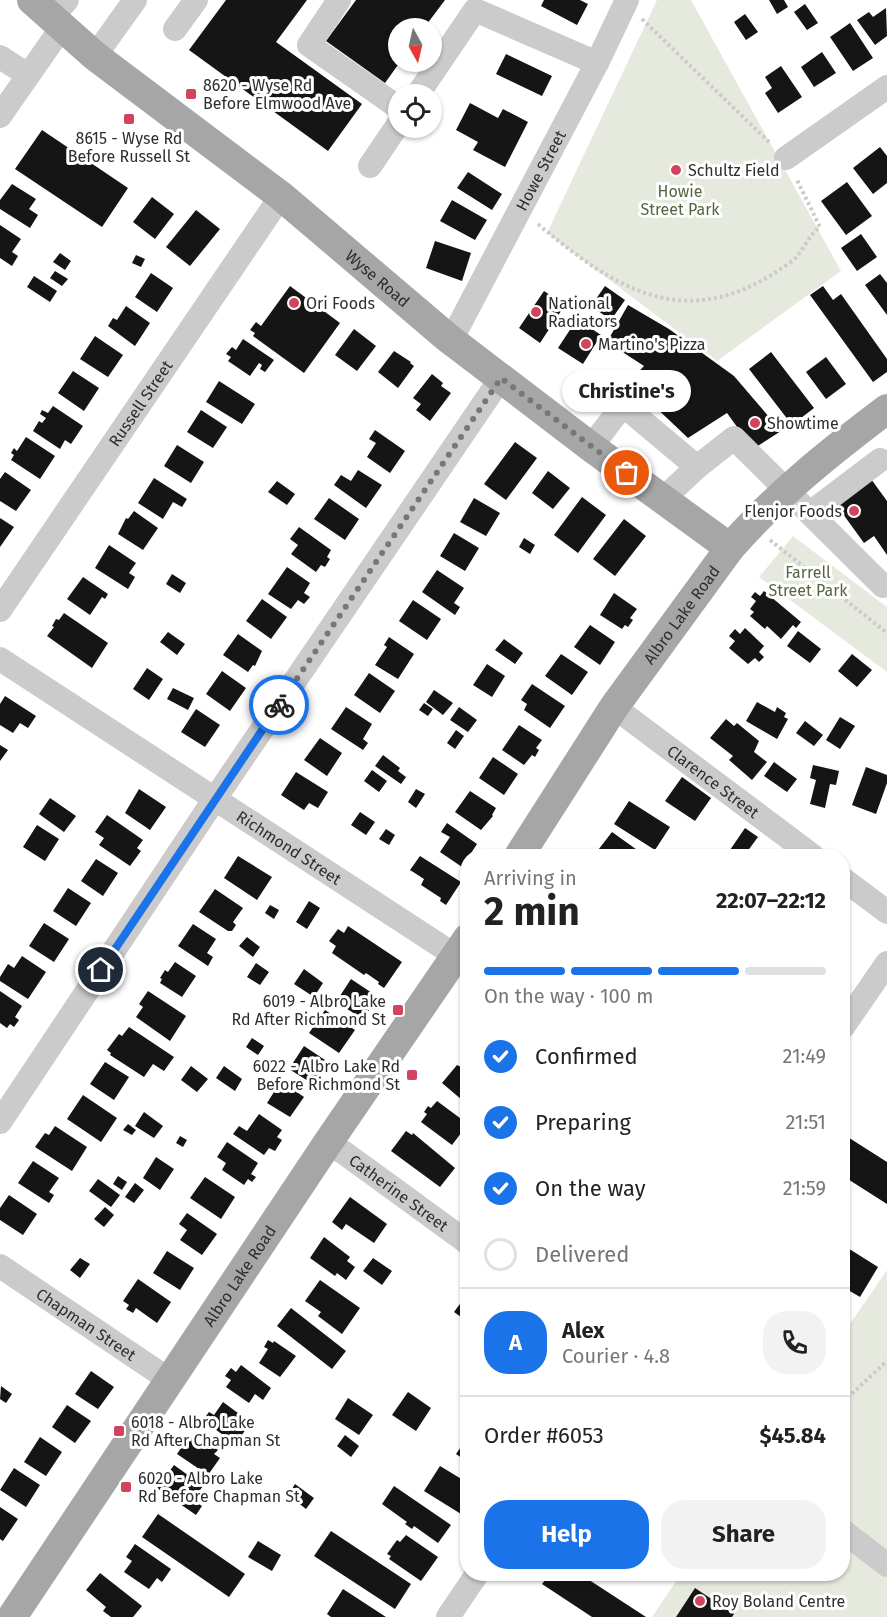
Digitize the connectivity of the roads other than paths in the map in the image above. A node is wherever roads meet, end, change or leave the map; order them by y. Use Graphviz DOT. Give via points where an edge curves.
graph roads {
  1 [pos="135,0"];
  2 [pos="196,0"];
  3 [pos="339,0"];
  4 [pos="626,2"];
  5 [pos="475,5"];
  6 [pos="53,11"];
  7 [pos="175,29"];
  8 [pos="94,56"];
  9 [pos="0,57"];
  10 [pos="597,63"];
  11 [pos="28,75"];
  12 [pos="424,84"];
  13 [pos="887,87"];
  14 [pos="388,100"];
  15 [pos="0,116"];
  16 [pos="389,138"];
  17 [pos="786,158"];
  18 [pos="370,166"];
  19 [pos="281,196"];
  20 [pos="448,338"];
  21 [pos="501,378"];
  22 [pos="887,410"];
  23 [pos="858,431"];
  24 [pos="591,447"];
  25 [pos="883,465"];
  26 [pos="697,467"];
  27 [pos="787,490"];
  28 [pos="663,499"];
  29 [pos="810,513"];
  30 [pos="729,549"];
  31 [pos="883,586"];
  32 [pos="0,610"];
  33 [pos="0,659"];
  34 [pos="614,707"];
  35 [pos="214,800"];
  36 [pos="523,849"];
  37 [pos="804,849"];
  38 [pos="850,884"];
  39 [pos="887,912"];
  40 [pos="460,946"];
  41 [pos="460,950"];
  42 [pos="887,963"];
  43 [pos="850,1017"];
  44 [pos="0,1122"];
  45 [pos="327,1144"];
  46 [pos="460,1237"];
  47 [pos="0,1266"];
  48 [pos="171,1381"];
  49 [pos="850,1536"];
  50 [pos="887,1565"];
  51 [pos="472,1581"];
  52 [pos="18,1611"];
  53 [pos="448,1617"];
  1 -- 8 [label="street"];
  2 -- 7 [label="street"];
  3 -- 14 [label="street" via="309,45"];
  4 -- 10 [label="street, Howe Street"];
  5 -- 10 [label="street"];
  5 -- 12 [label="street"];
  6 -- 8 [label="main road, Wyse Road"];
  6 -- 11 [label="street"];
  8 -- 19 [label="main road, Wyse Road"];
  9 -- 11 [label="street"];
  10 -- 20 [label="street, Howe Street" via="457,329"];
  11 -- 15 [label="street"];
  13 -- 17 [label="street"];
  16 -- 18 [label="street"];
  19 -- 20 [label="main road, Wyse Road"];
  19 -- 32 [label="street, Russell Street"];
  20 -- 21 [label="main road, Wyse Road"];
  21 -- 24 [label="main road, Wyse Road"];
  21 -- 35 [label="street"];
  22 -- 23 [label="main road, Albro Lake Road"];
  23 -- 25 [label="street"];
  23 -- 27 [label="main road, Albro Lake Road"];
  24 -- 26 [label="street" via="623,405"];
  24 -- 28 [label="main road, Wyse Road"];
  25 -- 29 [label="street"];
  26 -- 27 [label="street" via="734,438"];
  26 -- 28 [label="street"];
  27 -- 29 [label="street"];
  27 -- 30 [label="main road, Albro Lake Road"];
  28 -- 30 [label="main road, Wyse Road"];
  29 -- 31 [label="street"];
  30 -- 34 [label="main road, Albro Lake Road"];
  33 -- 35 [label="street, Richmond Street"];
  34 -- 36 [label="main road, Albro Lake Road"];
  34 -- 37 [label="street, Clarence Street"];
  35 -- 40 [label="street, Richmond Street"];
  35 -- 44 [label="street"];
  38 -- 39 [label="street"];
  41 -- 45 [label="main road, Albro Lake Road"];
  42 -- 43 [label="street"];
  45 -- 46 [label="street, Catherine Street"];
  45 -- 48 [label="main road, Albro Lake Road"];
  47 -- 48 [label="street, Chapman Street"];
  48 -- 52 [label="main road, Albro Lake Road"];
  49 -- 50 [label="street"];
  51 -- 53 [label="street"];
}
